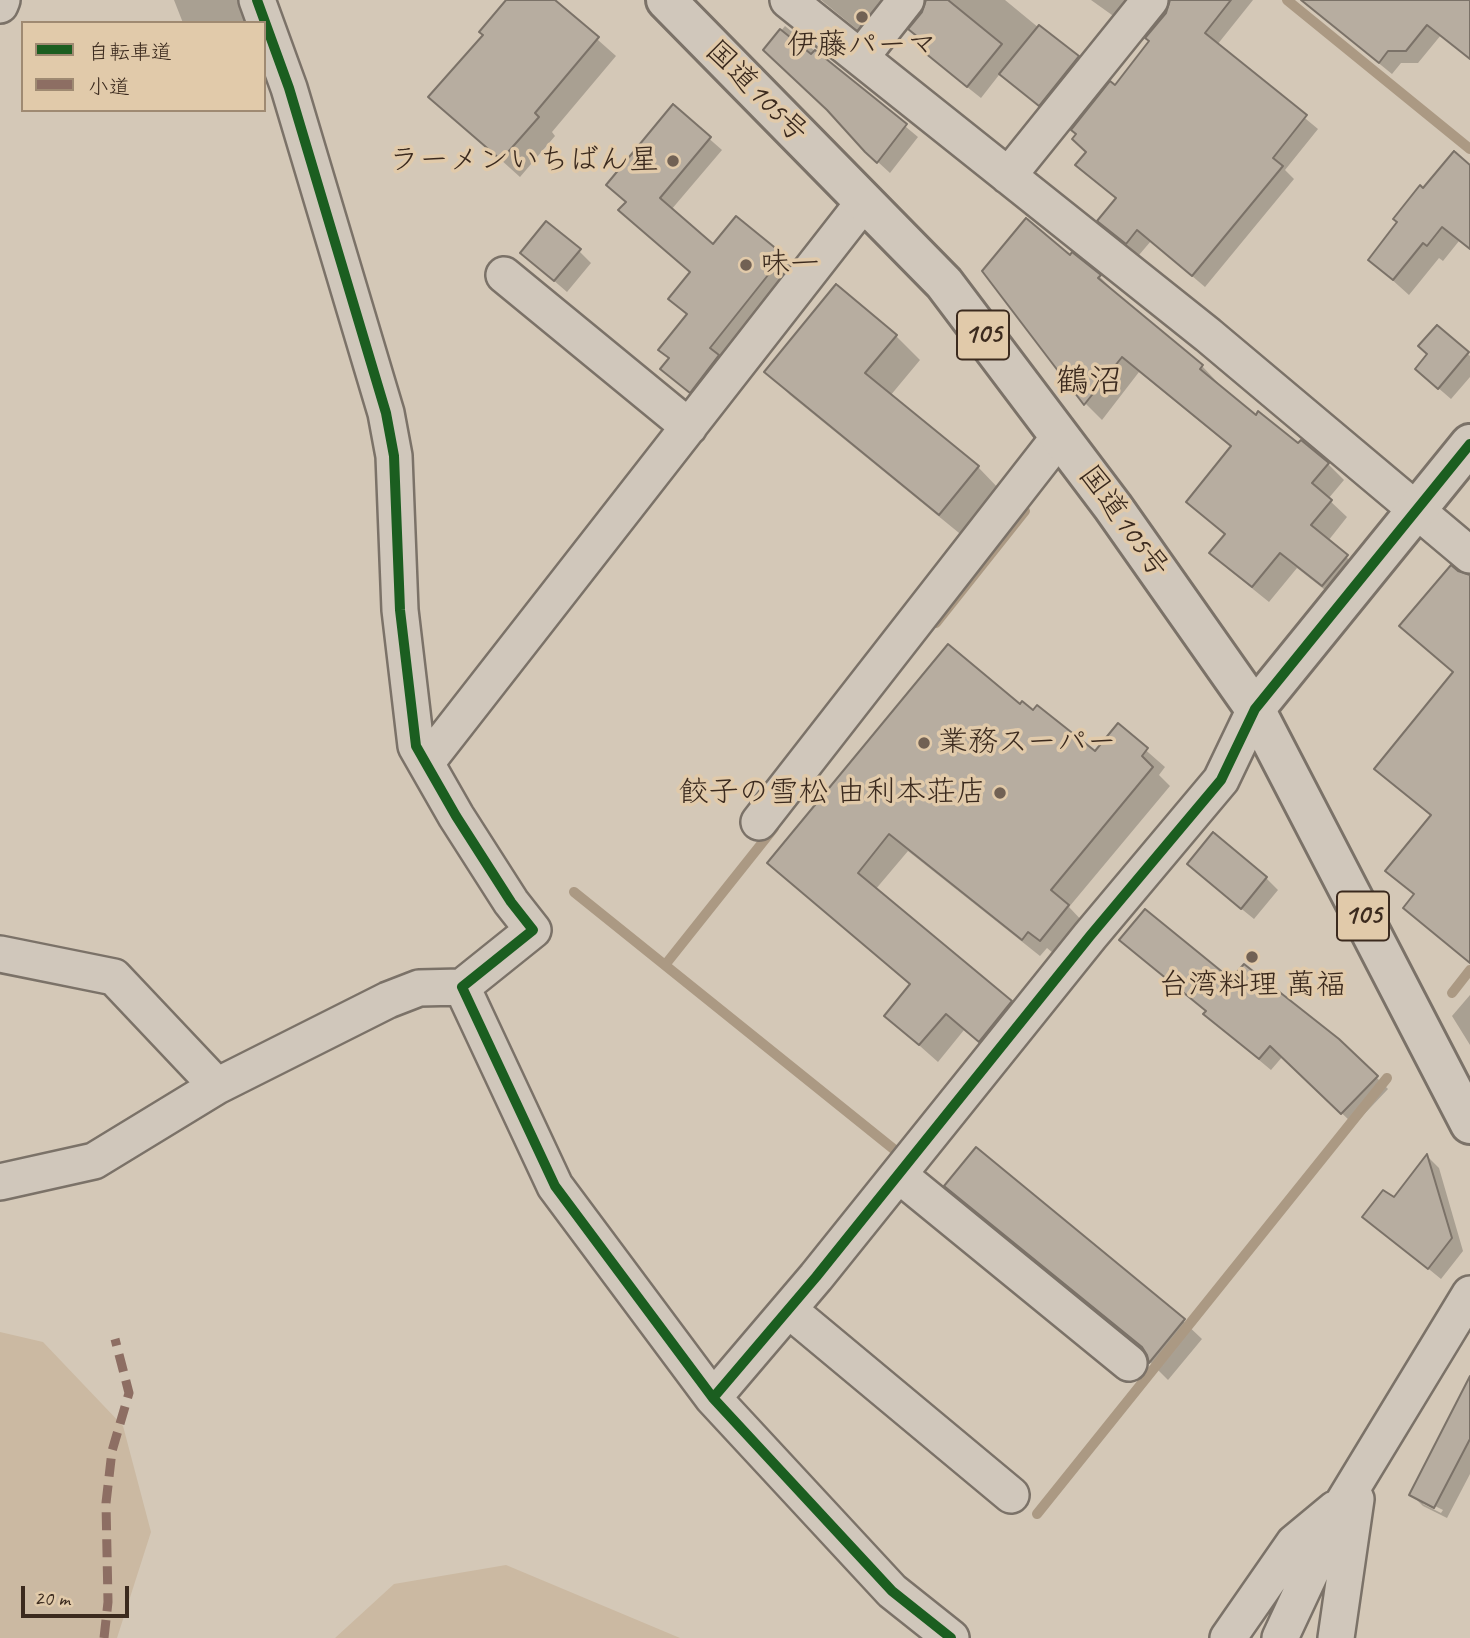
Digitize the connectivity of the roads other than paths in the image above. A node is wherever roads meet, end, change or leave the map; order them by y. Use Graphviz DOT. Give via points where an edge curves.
graph roads {
  1 [pos="2,0"];
  2 [pos="257,0"];
  3 [pos="666,0"];
  4 [pos="788,0"];
  5 [pos="906,0"];
  6 [pos="1150,0"];
  7 [pos="0,5"];
  8 [pos="265,21"];
  9 [pos="266,25"];
  10 [pos="861,57"];
  11 [pos="1008,176"];
  12 [pos="864,202"];
  13 [pos="505,275"];
  14 [pos="689,427"];
  15 [pos="1060,436"];
  16 [pos="1470,444"];
  17 [pos="1415,509"];
  18 [pos="1470,555"];
  19 [pos="1255,709"];
  20 [pos="426,762"];
  21 [pos="759,822"];
  22 [pos="0,954"];
  23 [pos="462,987"];
  24 [pos="217,1086"];
  25 [pos="1470,1124"];
  26 [pos="899,1175"];
  27 [pos="0,1182"];
  28 [pos="1470,1294"];
  29 [pos="789,1310"];
  30 [pos="1129,1363"];
  31 [pos="713,1398"];
  32 [pos="1351,1489"];
  33 [pos="1012,1495"];
  34 [pos="951,1638"];
  35 [pos="1228,1638"];
  36 [pos="1280,1638"];
  37 [pos="1336,1638"];
  1 -- 7 [label="street"];
  2 -- 8 [label="street"];
  3 -- 12 [label="main road, 国道105号 / 105"];
  4 -- 10 [label="street"];
  5 -- 10 [label="street"];
  6 -- 11 [label="street"];
  9 -- 20 [label="street" via="386,413 394,456 400,610 416,746"];
  10 -- 11 [label="street"];
  11 -- 17 [label="street" via="1208,335"];
  12 -- 14 [label="street"];
  12 -- 15 [label="main road, 国道105号 / 105" via="944,283"];
  13 -- 14 [label="street"];
  14 -- 20 [label="street"];
  15 -- 19 [label="main road, 国道105号 / 105"];
  15 -- 21 [label="street"];
  16 -- 17 [label="main road"];
  17 -- 18 [label="street"];
  17 -- 19 [label="main road"];
  19 -- 25 [label="main road, 国道105号 / 105"];
  19 -- 26 [label="street" via="1221,780"];
  20 -- 23 [label="street" via="456,816 533,930"];
  22 -- 24 [label="street" via="114,977"];
  23 -- 24 [label="street" via="419,988 388,1000"];
  23 -- 31 [label="street" via="555,1186"];
  24 -- 27 [label="street" via="94,1161"];
  26 -- 29 [label="street"];
  26 -- 30 [label="street"];
  28 -- 32 [label="street"];
  29 -- 31 [label="street"];
  29 -- 33 [label="street"];
  31 -- 34 [label="street" via="892,1591"];
  32 -- 35 [label="street" via="1294,1544"];
  32 -- 36 [label="street"];
  32 -- 37 [label="street"];
}
